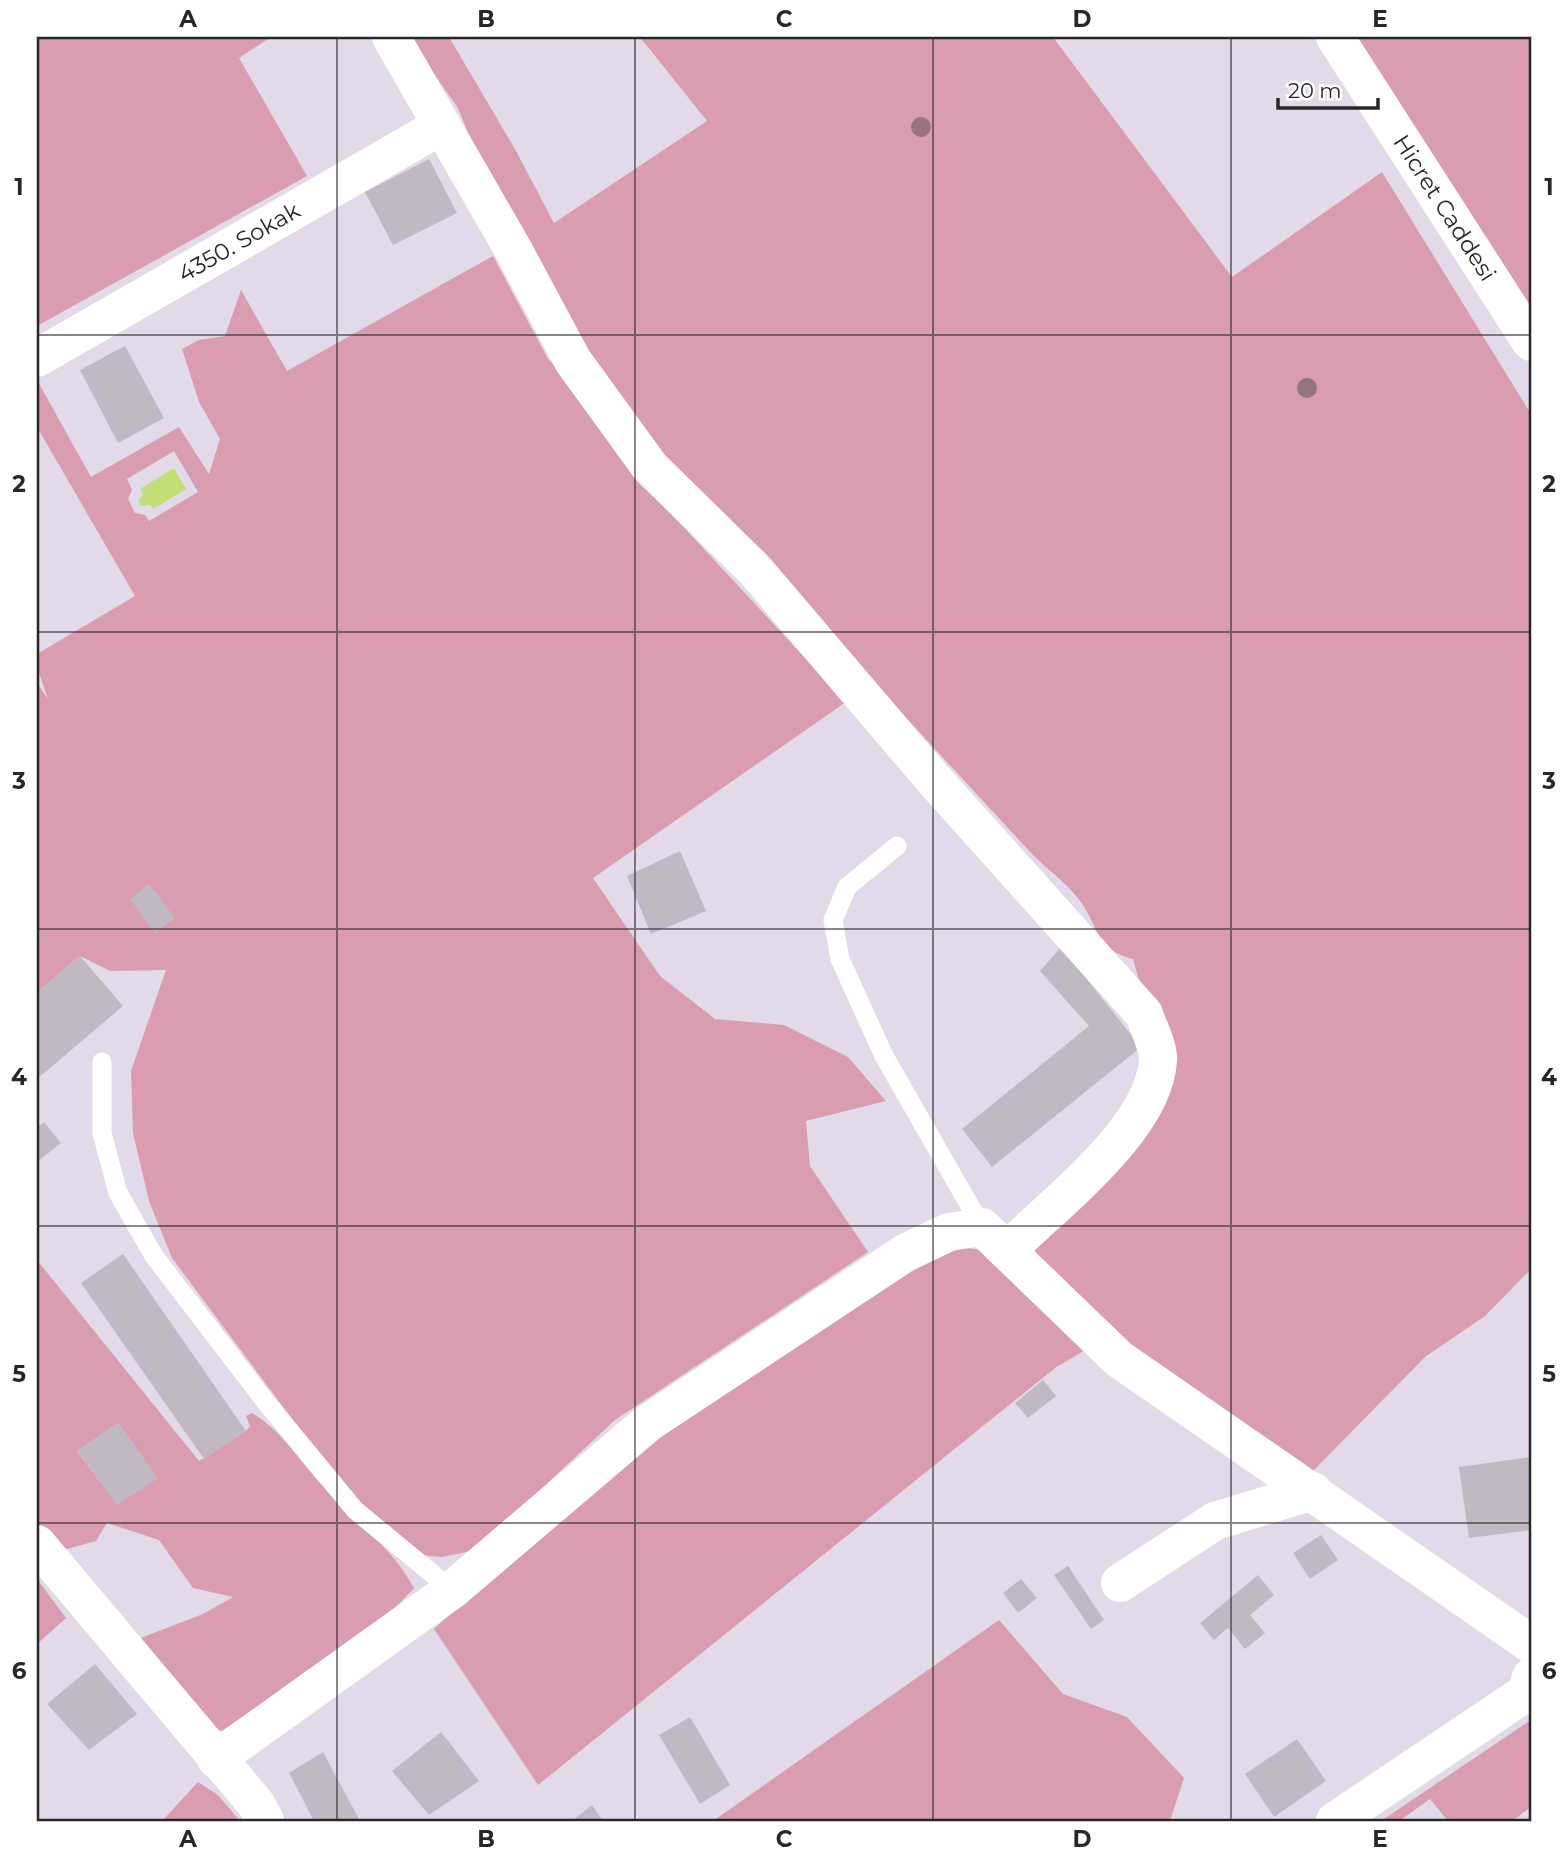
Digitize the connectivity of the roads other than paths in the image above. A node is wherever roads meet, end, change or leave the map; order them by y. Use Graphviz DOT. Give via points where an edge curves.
graph roads {
  1 [pos="391,37"];
  2 [pos="1335,37"];
  3 [pos="441,126"];
  4 [pos="1531,342"];
  5 [pos="37,358"];
  6 [pos="897,846"];
  7 [pos="102,1062"];
  8 [pos="994,1239"];
  9 [pos="1313,1491"];
  10 [pos="37,1545"];
  11 [pos="1120,1583"];
  12 [pos="452,1590"];
  13 [pos="1531,1644"];
  14 [pos="1531,1677"];
  15 [pos="216,1759"];
  16 [pos="265,1821"];
  17 [pos="1335,1821"];
  1 -- 3 [label="street"];
  2 -- 4 [label="street, Hicret Caddesi"];
  3 -- 5 [label="street, 4350. Sokak"];
  3 -- 8 [label="street" via="573,361 650,467 755,570 935,781 1144,1014 1159,1058 1149,1099 1127,1135"];
  6 -- 8 [label="lane" via="847,887 833,920 840,959 884,1056"];
  7 -- 12 [label="lane" via="103,1133 118,1194 154,1256 355,1510"];
  8 -- 9 [label="street" via="1119,1359"];
  8 -- 12 [label="street" via="949,1231 905,1253 648,1423"];
  9 -- 11 [label="street" via="1215,1521"];
  9 -- 13 [label="street"];
  10 -- 15 [label="street"];
  12 -- 15 [label="street"];
  14 -- 17 [label="street" via="1527,1692"];
  15 -- 16 [label="street"];
}
